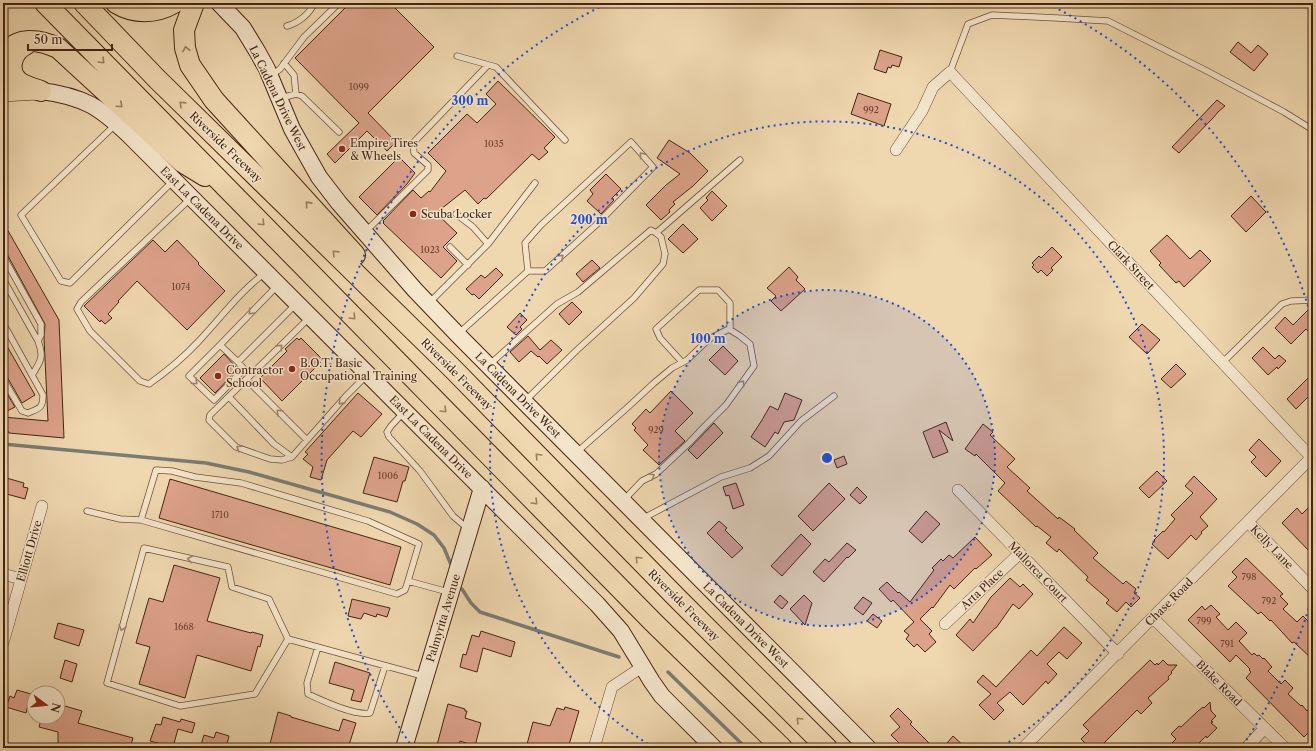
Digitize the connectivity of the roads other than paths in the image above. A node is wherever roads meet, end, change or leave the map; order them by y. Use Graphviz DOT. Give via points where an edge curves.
graph roads {
  1 [pos="45,3"];
  2 [pos="84,3"];
  3 [pos="116,3"];
  4 [pos="174,3"];
  5 [pos="194,3"];
  6 [pos="219,3"];
  7 [pos="314,3"];
  8 [pos="339,3"];
  9 [pos="287,26"];
  10 [pos="34,41"];
  11 [pos="3,55"];
  12 [pos="457,56"];
  13 [pos="284,63"];
  14 [pos="488,65"];
  15 [pos="950,72"];
  16 [pos="270,77"];
  17 [pos="41,91"];
  18 [pos="3,93"];
  19 [pos="296,94"];
  20 [pos="279,98"];
  21 [pos="117,124"];
  22 [pos="1313,130"];
  23 [pos="339,132"];
  24 [pos="565,140"];
  25 [pos="896,150"];
  26 [pos="740,160"];
  27 [pos="175,180"];
  28 [pos="535,183"];
  29 [pos="235,195"];
  30 [pos="192,197"];
  31 [pos="456,214"];
  32 [pos="365,232"];
  33 [pos="656,233"];
  34 [pos="488,244"];
  35 [pos="450,247"];
  36 [pos="3,256"];
  37 [pos="468,265"];
  38 [pos="528,271"];
  39 [pos="267,272"];
  40 [pos="3,279"];
  41 [pos="279,284"];
  42 [pos="1313,300"];
  43 [pos="297,302"];
  44 [pos="428,304"];
  45 [pos="311,316"];
  46 [pos="3,323"];
  47 [pos="730,330"];
  48 [pos="458,334"];
  49 [pos="38,341"];
  50 [pos="220,345"];
  51 [pos="238,362"];
  52 [pos="682,362"];
  53 [pos="1222,363"];
  54 [pos="488,365"];
  55 [pos="453,369"];
  56 [pos="32,374"];
  57 [pos="369,374"];
  58 [pos="3,379"];
  59 [pos="246,380"];
  60 [pos="229,396"];
  61 [pos="834,396"];
  62 [pos="525,402"];
  63 [pos="406,411"];
  64 [pos="307,440"];
  65 [pos="576,454"];
  66 [pos="292,457"];
  67 [pos="1312,457"];
  68 [pos="482,488"];
  69 [pos="958,490"];
  70 [pos="623,501"];
  71 [pos="42,506"];
  72 [pos="87,511"];
  73 [pos="642,519"];
  74 [pos="141,520"];
  75 [pos="1248,522"];
  76 [pos="470,530"];
  77 [pos="1020,553"];
  78 [pos="3,574"];
  79 [pos="21,580"];
  80 [pos="408,581"];
  81 [pos="1313,589"];
  82 [pos="451,593"];
  83 [pos="1153,618"];
  84 [pos="945,624"];
  85 [pos="288,639"];
  86 [pos="3,643"];
  87 [pos="318,647"];
  88 [pos="1118,654"];
  89 [pos="385,666"];
  90 [pos="642,667"];
  91 [pos="426,677"];
  92 [pos="1265,728"];
  93 [pos="711,746"];
  94 [pos="404,748"];
  95 [pos="594,748"];
  96 [pos="782,748"];
  97 [pos="827,748"];
  98 [pos="868,748"];
  99 [pos="1024,748"];
  100 [pos="1246,748"];
  101 [pos="1285,748"];
  1 -- 29 [label="highway, one-way"];
  55 -- 2 [label="highway, Riverside Freeway, one-way" via="157,80"];
  3 -- 4 [label="highway" via="136,12 150,12"];
  55 -- 5 [label="highway, one-way" via="444,346 340,239 214,100 190,65 184,48 184,30"];
  6 -- 16 [label="main road, La Cadena Drive West" via="243,28"];
  7 -- 9 [label="lane" via="296,23"];
  8 -- 13 [label="lane" via="304,37"];
  10 -- 11 [label="highway" via="13,45"];
  10 -- 17 [label="highway" via="14,55 12,72 16,80 22,84"];
  10 -- 29 [label="highway, one-way" via="58,48 182,162"];
  12 -- 14 [label="lane"];
  13 -- 16 [label="lane"];
  13 -- 19 [label="lane" via="294,75"];
  14 -- 24 [label="lane" via="496,67"];
  14 -- 32 [label="lane" via="413,143 414,153 428,165 428,170"];
  15 -- 22 [label="lane" via="968,24 992,15 1108,21 1207,71"];
  15 -- 25 [label="street" via="933,87 922,111"];
  15 -- 53 [label="street, Clark Street"];
  16 -- 20 [label="main road, La Cadena Drive West"];
  17 -- 18 [label="main road, East La Cadena Drive"];
  17 -- 21 [label="main road, East La Cadena Drive" via="75,98 92,105"];
  19 -- 20 [label="lane"];
  19 -- 23 [label="lane" via="307,100"];
  20 -- 32 [label="main road, La Cadena Drive West" via="292,129 319,177"];
  21 -- 27 [label="main road, East La Cadena Drive"];
  21 -- 27 [label="lane" via="21,215 61,281 70,283"];
  26 -- 33 [label="lane"];
  27 -- 30 [label="main road, East La Cadena Drive"];
  28 -- 34 [label="lane"];
  29 -- 96 [label="highway, one-way" via="653,622"];
  30 -- 39 [label="main road, East La Cadena Drive"];
  30 -- 39 [label="lane" via="81,302 77,309 90,331 140,381 149,384 158,378 198,342 233,303"];
  31 -- 34 [label="lane" via="473,227"];
  32 -- 44 [label="main road, La Cadena Drive West"];
  33 -- 54 [label="lane" via="651,230 578,292 557,304"];
  33 -- 62 [label="lane" via="661,237 665,254 663,264 634,298"];
  34 -- 37 [label="lane"];
  35 -- 37 [label="lane"];
  36 -- 49 [label="lane" via="41,324"];
  37 -- 44 [label="lane"];
  38 -- 38 [label="lane, one-way" via="545,271 596,225 652,167 631,142 525,243"];
  38 -- 48 [label="lane"];
  39 -- 41 [label="main road, East La Cadena Drive"];
  40 -- 49 [label="lane"];
  41 -- 43 [label="main road, East La Cadena Drive"];
  41 -- 50 [label="lane, one-way"];
  42 -- 53 [label="lane" via="1282,304"];
  43 -- 45 [label="main road, East La Cadena Drive"];
  43 -- 51 [label="lane"];
  44 -- 48 [label="main road, La Cadena Drive West"];
  45 -- 57 [label="main road, East La Cadena Drive"];
  59 -- 45 [label="lane, one-way"];
  46 -- 56 [label="lane"];
  47 -- 52 [label="lane" via="708,338"];
  47 -- 52 [label="lane" via="730,304 718,290 699,290 656,329 660,338"];
  70 -- 47 [label="lane, one-way" via="642,481 656,474 726,405 754,366 750,344"];
  48 -- 54 [label="main road, La Cadena Drive West"];
  49 -- 56 [label="lane" via="42,358"];
  50 -- 51 [label="lane"];
  50 -- 51 [label="lane, one-way" via="189,376 214,400 244,369"];
  52 -- 65 [label="lane" via="654,382"];
  53 -- 67 [label="street, Clark Street"];
  54 -- 62 [label="main road, La Cadena Drive West"];
  97 -- 55 [label="highway, Riverside Freeway, one-way" via="682,604"];
  56 -- 58 [label="lane" via="43,395 43,402 40,408 28,413 22,411"];
  57 -- 63 [label="main road, East La Cadena Drive"];
  57 -- 64 [label="lane, one-way"];
  59 -- 60 [label="lane"];
  64 -- 59 [label="lane, one-way"];
  60 -- 66 [label="lane" via="274,444"];
  66 -- 60 [label="lane, one-way" via="282,460 270,459 236,447 209,420 210,415"];
  61 -- 73 [label="lane" via="801,421 769,456 750,468 721,477"];
  62 -- 65 [label="main road, La Cadena Drive West"];
  63 -- 68 [label="main road, East La Cadena Drive"];
  63 -- 76 [label="lane" via="387,432 389,437 420,471 453,516"];
  64 -- 66 [label="lane"];
  65 -- 70 [label="main road, La Cadena Drive West"];
  67 -- 75 [label="street, Chase Road"];
  68 -- 76 [label="main road, Palmyrita Avenue"];
  68 -- 90 [label="main road, East La Cadena Drive" via="597,604 621,631"];
  69 -- 77 [label="street, Mallorca Court"];
  70 -- 73 [label="main road, La Cadena Drive West"];
  71 -- 79 [label="street, Elliott Drive"];
  72 -- 74 [label="lane" via="120,520"];
  73 -- 98 [label="main road, La Cadena Drive West"];
  74 -- 80 [label="lane" via="397,594 405,590"];
  74 -- 80 [label="lane" via="156,470 172,471 195,478 241,483 368,521 419,544"];
  75 -- 81 [label="street, Kelly Lane"];
  75 -- 83 [label="street, Chase Road"];
  76 -- 82 [label="main road, Palmyrita Avenue"];
  77 -- 84 [label="street, Arta Place"];
  77 -- 88 [label="street, Mallorca Court"];
  78 -- 79 [label="street"];
  79 -- 86 [label="street, Elliott Drive"];
  80 -- 82 [label="lane"];
  82 -- 91 [label="main road, Palmyrita Avenue"];
  83 -- 88 [label="street, Chase Road"];
  83 -- 92 [label="street, Blake Road"];
  85 -- 85 [label="lane, one-way" via="269,599 232,587 228,567 144,548 107,683 180,706 255,694"];
  85 -- 87 [label="lane"];
  87 -- 89 [label="lane"];
  87 -- 89 [label="lane" via="307,683 308,694 364,715 370,713"];
  88 -- 99 [label="street, Chase Road"];
  89 -- 91 [label="lane"];
  90 -- 93 [label="main road, East La Cadena Drive" via="662,696"];
  90 -- 95 [label="street" via="612,686"];
  91 -- 94 [label="main road, Palmyrita Avenue"];
  92 -- 100 [label="street"];
  92 -- 101 [label="street, Blake Road"];
}
